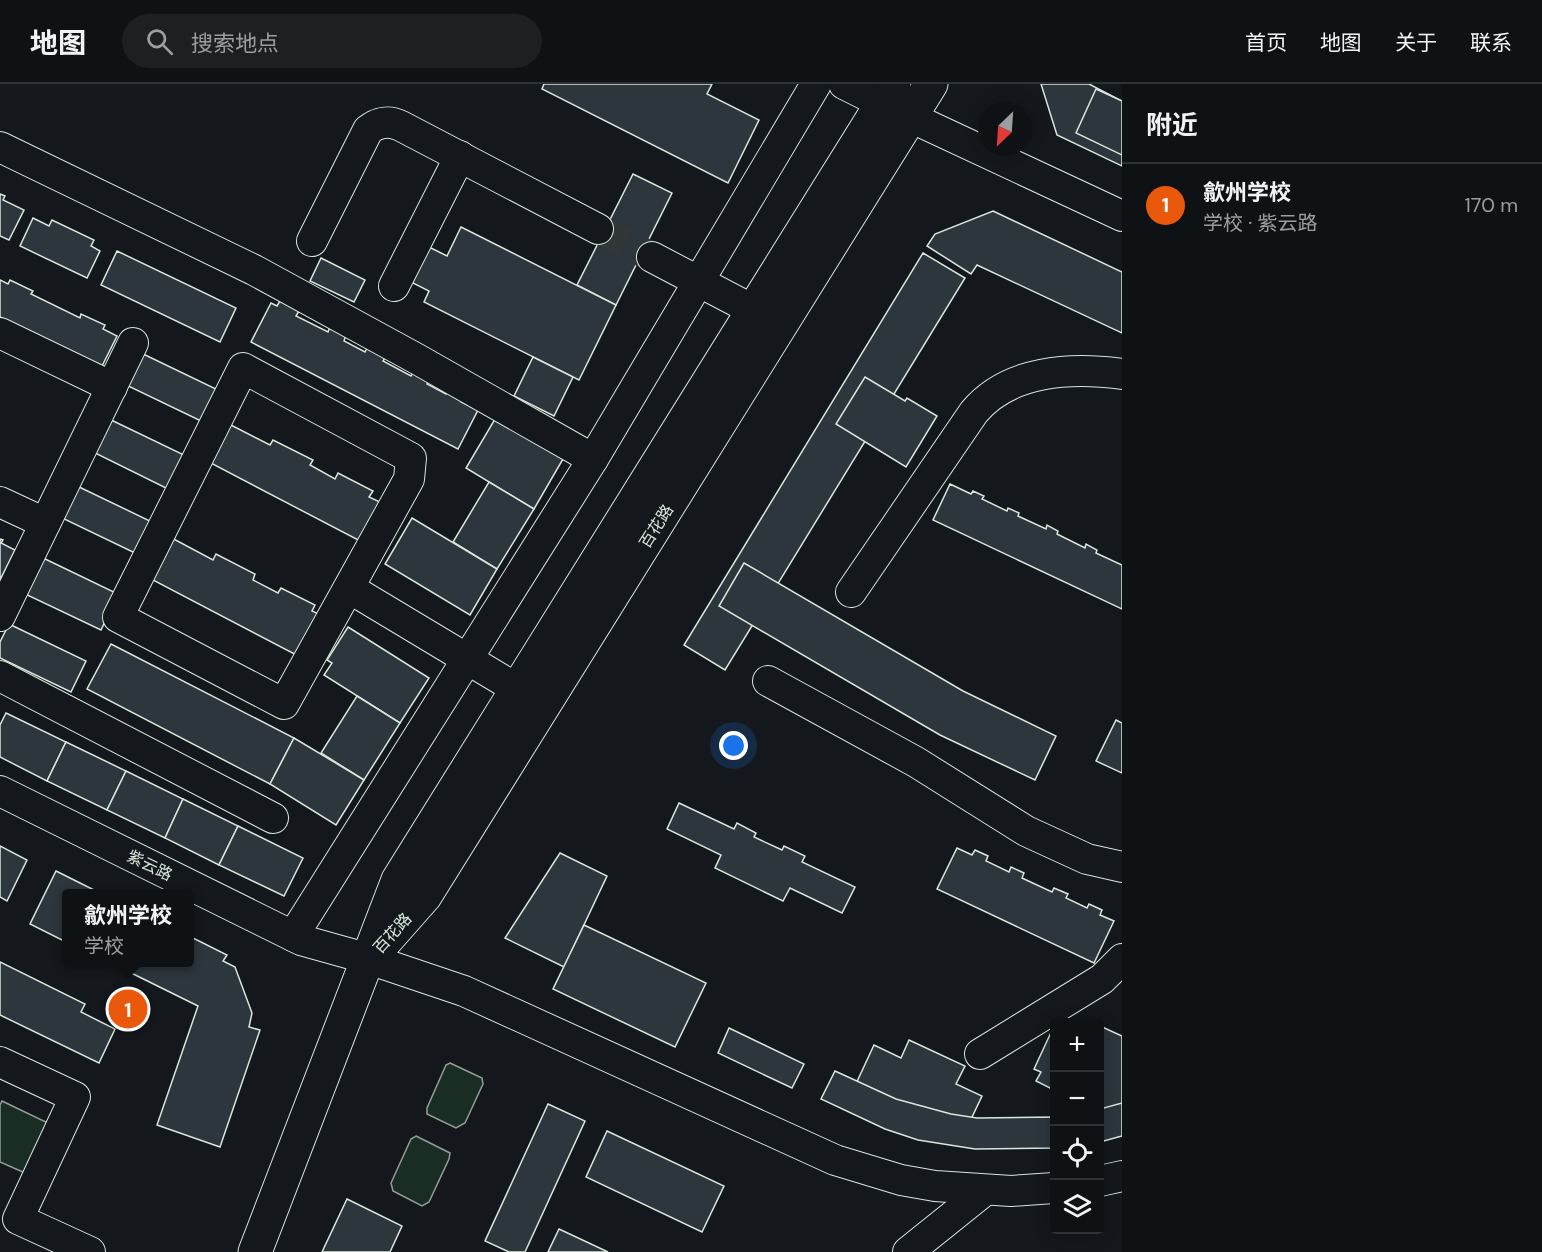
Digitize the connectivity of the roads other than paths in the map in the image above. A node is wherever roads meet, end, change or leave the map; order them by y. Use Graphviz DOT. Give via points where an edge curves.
graph roads {
  1 [pos="816,84"];
  2 [pos="844,84"];
  3 [pos="931,84"];
  4 [pos="895,101"];
  5 [pos="0,147"];
  6 [pos="459,156"];
  7 [pos="1122,216"];
  8 [pos="598,229"];
  9 [pos="312,241"];
  10 [pos="652,257"];
  11 [pos="699,281"];
  12 [pos="394,286"];
  13 [pos="753,310"];
  14 [pos="0,333"];
  15 [pos="133,343"];
  16 [pos="1122,374"];
  17 [pos="111,387"];
  18 [pos="593,459"];
  19 [pos="0,501"];
  20 [pos="45,523"];
  21 [pos="349,588"];
  22 [pos="851,592"];
  23 [pos="0,616"];
  24 [pos="468,658"];
  25 [pos="0,676"];
  26 [pos="768,681"];
  27 [pos="518,688"];
  28 [pos="0,790"];
  29 [pos="273,818"];
  30 [pos="1122,867"];
  31 [pos="293,936"];
  32 [pos="369,959"];
  33 [pos="1122,959"];
  34 [pos="980,1054"];
  35 [pos="0,1062"];
  36 [pos="1122,1176"];
  37 [pos="1104,1180"];
  38 [pos="1050,1188"];
  39 [pos="984,1191"];
  40 [pos="90,1252"];
  41 [pos="255,1252"];
  42 [pos="908,1252"];
  1 -- 11 [label="street"];
  2 -- 4 [label="street"];
  3 -- 4 [label="main road, 百花路"];
  4 -- 7 [label="street"];
  4 -- 13 [label="main road, 百花路"];
  4 -- 32 [label="main road, 百花路" via="425,896"];
  5 -- 18 [label="street" via="254,270"];
  6 -- 8 [label="street"];
  6 -- 9 [label="street" via="394,123 373,126"];
  6 -- 12 [label="street"];
  10 -- 11 [label="street"];
  11 -- 13 [label="street"];
  11 -- 18 [label="street"];
  13 -- 27 [label="main road, 百花路"];
  14 -- 17 [label="street"];
  15 -- 17 [label="street"];
  16 -- 22 [label="street" via="1050,374 1017,381 994,393 974,412"];
  17 -- 20 [label="street"];
  18 -- 24 [label="street"];
  19 -- 20 [label="street"];
  20 -- 23 [label="street"];
  21 -- 21 [label="street" via="410,479 411,458 243,368 118,617 284,704"];
  21 -- 24 [label="street"];
  24 -- 27 [label="street"];
  24 -- 31 [label="street"];
  25 -- 29 [label="street"];
  26 -- 30 [label="street" via="916,762 1026,831 1088,859"];
  27 -- 32 [label="main road, 百花路" via="398,880"];
  28 -- 31 [label="street, 紫云路"];
  31 -- 32 [label="street, 紫云路"];
  32 -- 39 [label="street, 紫云路" via="464,991 835,1160 901,1180"];
  32 -- 41 [label="main road, 百花路"];
  33 -- 34 [label="street" via="1102,979"];
  35 -- 40 [label="street" via="75,1097 18,1219"];
  36 -- 37 [label="street"];
  38 -- 39 [label="street, 紫云路"];
  39 -- 42 [label="street"];
}
